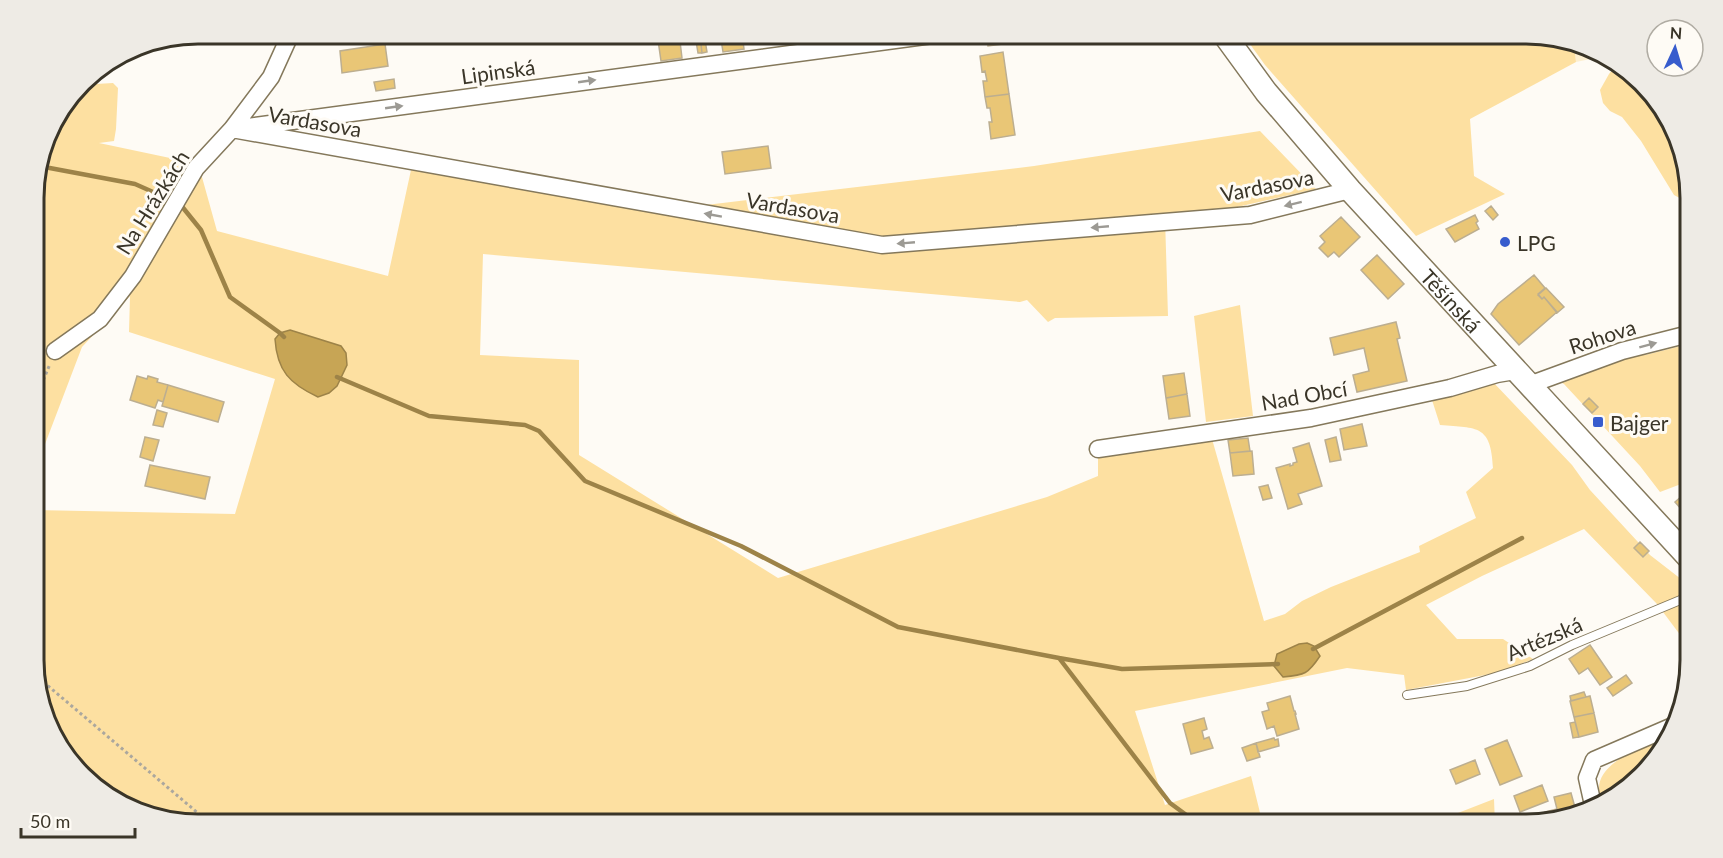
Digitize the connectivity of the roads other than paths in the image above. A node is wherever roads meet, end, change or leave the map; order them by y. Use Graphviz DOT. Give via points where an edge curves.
graph roads {
  1 [pos="286,44"];
  2 [pos="865,44"];
  3 [pos="1231,44"];
  4 [pos="232,129"];
  5 [pos="1350,190"];
  6 [pos="1680,336"];
  7 [pos="55,351"];
  8 [pos="1522,378"];
  9 [pos="1098,449"];
  10 [pos="1680,548"];
  11 [pos="1680,600"];
  12 [pos="1407,695"];
  13 [pos="1663,730"];
  14 [pos="1592,800"];
  1 -- 4 [label="street, Na Hrázkách" via="271,77"];
  4 -- 2 [label="street, Lipinská, one-way"];
  3 -- 5 [label="main road, Těšínská" via="1266,93"];
  5 -- 4 [label="street, Vardasova, one-way" via="1251,215 882,245"];
  4 -- 7 [label="street, Na Hrázkách" via="196,168 133,276 100,319"];
  5 -- 8 [label="main road, Těšínská"];
  8 -- 6 [label="street, Rohova, one-way"];
  8 -- 9 [label="street, Nad Obcí" via="1497,374 1311,418"];
  8 -- 10 [label="main road, Těšínská"];
  11 -- 12 [label="lane, Artézská" via="1530,666 1467,686"];
  13 -- 14 [label="street" via="1594,760 1587,778"];
}
